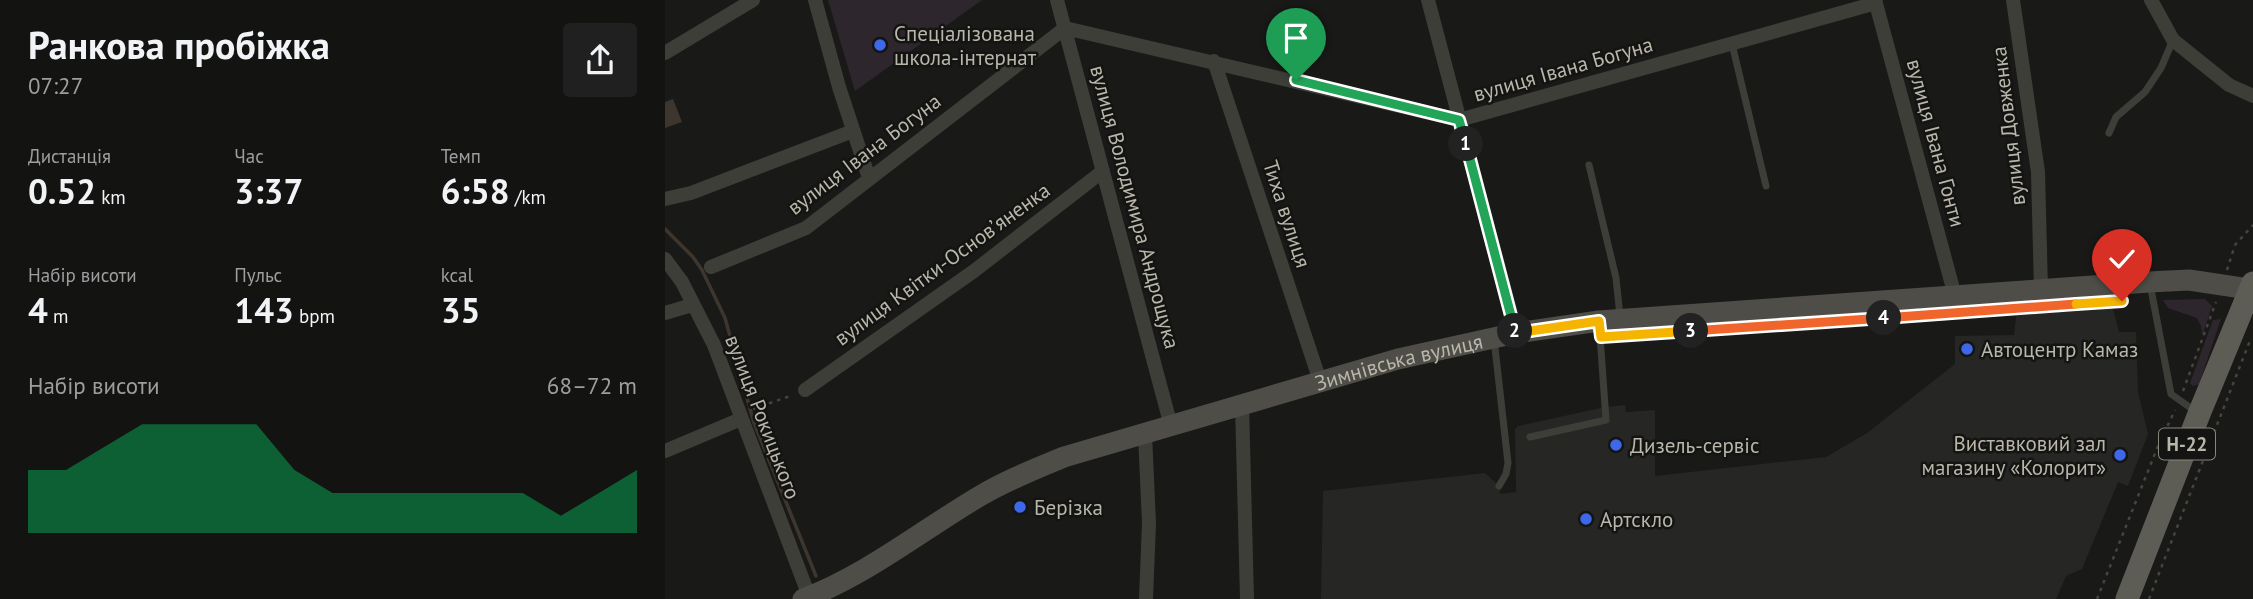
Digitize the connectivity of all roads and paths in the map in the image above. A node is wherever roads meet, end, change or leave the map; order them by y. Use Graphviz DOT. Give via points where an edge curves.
graph roads {
  1 [pos="753,0"];
  2 [pos="815,0"];
  3 [pos="1057,0"];
  4 [pos="1428,0"];
  5 [pos="2013,0"];
  6 [pos="2151,0"];
  7 [pos="1876,1"];
  8 [pos="1065,28"];
  9 [pos="2173,40"];
  10 [pos="1732,43"];
  11 [pos="665,53"];
  12 [pos="1214,61"];
  13 [pos="2253,96"];
  14 [pos="1459,120"];
  15 [pos="853,131"];
  16 [pos="2109,133"];
  17 [pos="1589,165"];
  18 [pos="1103,171"];
  19 [pos="869,178"];
  20 [pos="1766,186"];
  21 [pos="665,199"];
  22 [pos="2253,225"];
  23 [pos="665,259"];
  24 [pos="711,267"];
  25 [pos="2150,282"];
  26 [pos="2223,284"];
  27 [pos="2251,286"];
  28 [pos="2041,290"];
  29 [pos="1955,296"];
  30 [pos="692,305"];
  31 [pos="665,313"];
  32 [pos="1610,321"];
  33 [pos="1516,333"];
  34 [pos="2253,333"];
  35 [pos="1494,338"];
  36 [pos="1320,382"];
  37 [pos="805,390"];
  38 [pos="2179,400"];
  39 [pos="1242,404"];
  40 [pos="756,408"];
  41 [pos="2199,414"];
  42 [pos="741,419"];
  43 [pos="1171,426"];
  44 [pos="1145,433"];
  45 [pos="1530,437"];
  46 [pos="665,451"];
  47 [pos="1499,486"];
  48 [pos="815,596"];
  49 [pos="1146,599"];
  50 [pos="1247,599"];
  51 [pos="2097,599"];
  52 [pos="2127,599"];
  53 [pos="2149,599"];
  1 -- 11 [label="street"];
  2 -- 15 [label="street"];
  3 -- 8 [label="street, вулиця Володимира Андрощука"];
  4 -- 14 [label="street"];
  5 -- 28 [label="street, вулиця Довженка" via="2038,173"];
  6 -- 9 [label="street"];
  7 -- 10 [label="street, вулиця Івана Богуна"];
  7 -- 29 [label="street, вулиця Івана Гонти"];
  8 -- 12 [label="street, вулиця Івана Богуна"];
  8 -- 18 [label="street, вулиця Володимира Андрощука"];
  8 -- 19 [label="street, вулиця Івана Богуна"];
  9 -- 13 [label="street" via="2229,85"];
  9 -- 16 [label="lane" via="2145,92 2116,117"];
  10 -- 14 [label="street, вулиця Івана Богуна"];
  10 -- 20 [label="lane"];
  12 -- 14 [label="street, вулиця Івана Богуна"];
  12 -- 36 [label="street, Тиха вулиця"];
  14 -- 33 [label="street"];
  15 -- 19 [label="street"];
  15 -- 21 [label="street"];
  17 -- 32 [label="lane" via="1616,278"];
  18 -- 37 [label="street, вулиця Квітки-Основʼяненка" via="974,271"];
  18 -- 43 [label="street, вулиця Володимира Андрощука"];
  19 -- 24 [label="street, вулиця Івана Богуна" via="806,228"];
  22 -- 26 [label="path" via="2235,245"];
  23 -- 30 [label="street, вулиця Рокицького"];
  25 -- 26 [label="main road, Зимнівська вулиця"];
  25 -- 28 [label="main road, Зимнівська вулиця"];
  25 -- 38 [label="lane" via="2171,394"];
  26 -- 27 [label="main road, Зимнівська вулиця"];
  26 -- 38 [label="path"];
  27 -- 41 [label="main road, Н-22"];
  28 -- 29 [label="main road, Зимнівська вулиця"];
  29 -- 32 [label="main road, Зимнівська вулиця"];
  30 -- 31 [label="street"];
  30 -- 42 [label="street, вулиця Рокицького" via="714,345"];
  32 -- 33 [label="main road, Зимнівська вулиця"];
  32 -- 45 [label="lane" via="1606,420"];
  33 -- 35 [label="main road, Зимнівська вулиця"];
  34 -- 53 [label="path"];
  35 -- 36 [label="main road, Зимнівська вулиця"];
  35 -- 47 [label="lane" via="1508,463"];
  36 -- 39 [label="main road, Зимнівська вулиця"];
  37 -- 40 [label="path"];
  38 -- 41 [label="lane"];
  38 -- 51 [label="path"];
  39 -- 43 [label="main road, Зимнівська вулиця"];
  39 -- 50 [label="street"];
  41 -- 52 [label="main road, Н-22"];
  42 -- 46 [label="street"];
  42 -- 48 [label="street, вулиця Рокицького"];
  43 -- 44 [label="main road, Зимнівська вулиця"];
  44 -- 48 [label="main road, Зимнівська вулиця" via="1018,476"];
  44 -- 49 [label="street"];
}
